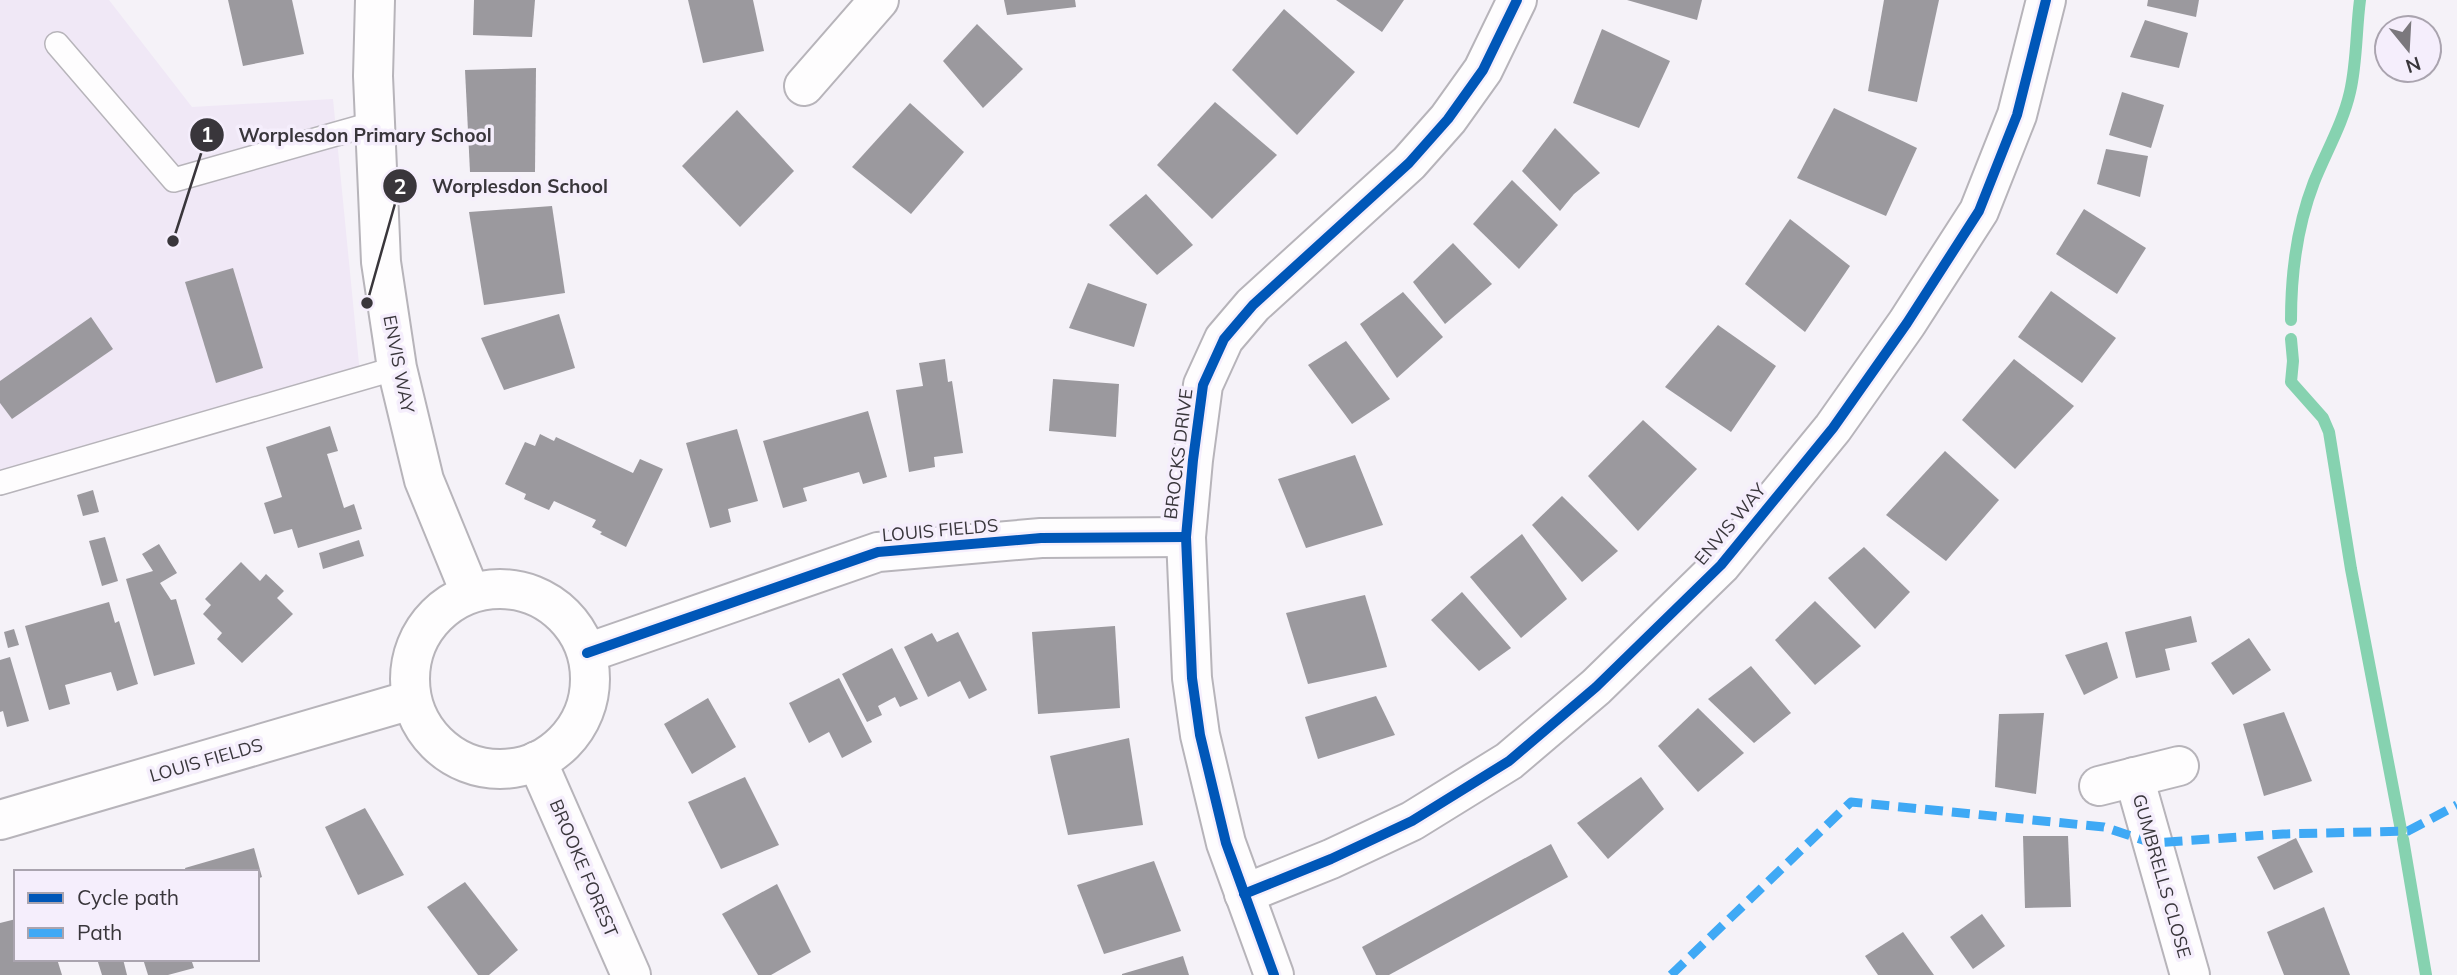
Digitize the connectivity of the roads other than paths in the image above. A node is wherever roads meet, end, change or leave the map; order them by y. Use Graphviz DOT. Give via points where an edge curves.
graph roads {
  1 [pos="375,0"];
  2 [pos="1517,0"];
  3 [pos="2046,0"];
  4 [pos="863,8"];
  5 [pos="57,44"];
  6 [pos="804,86"];
  7 [pos="375,123"];
  8 [pos="397,368"];
  9 [pos="0,483"];
  10 [pos="1186,537"];
  11 [pos="470,592"];
  12 [pos="587,653"];
  13 [pos="411,700"];
  14 [pos="537,761"];
  15 [pos="2179,766"];
  16 [pos="0,820"];
  17 [pos="1244,894"];
  18 [pos="631,975"];
  19 [pos="1274,975"];
  20 [pos="2190,975"];
  1 -- 7 [label="street, ENVIS WAY"];
  2 -- 10 [label="street, BROCKS DRIVE" via="1483,70 1448,119 1409,163 1253,305 1224,340 1203,385"];
  3 -- 17 [label="street, ENVIS WAY" via="2017,115 1979,211 1908,323 1833,428 1721,565 1596,687 1509,761 1412,821"];
  4 -- 6 [label="street"];
  5 -- 7 [label="lane" via="174,180"];
  7 -- 8 [label="street, ENVIS WAY" via="381,262"];
  8 -- 9 [label="lane"];
  8 -- 11 [label="street, ENVIS WAY" via="424,480"];
  10 -- 12 [label="street, LOUIS FIELDS" via="1041,538 878,552"];
  10 -- 17 [label="street, BROCKS DRIVE" via="1192,678 1200,735 1226,843"];
  11 -- 12 [label="street" via="499,587 537,596 554,605 574,626"];
  11 -- 13 [label="street" via="446,604 427,623 414,647 409,673"];
  12 -- 14 [label="street" via="591,678 587,704 559,747"];
  13 -- 14 [label="street" via="421,725 438,746 460,761 485,769 512,769"];
  13 -- 16 [label="street, LOUIS FIELDS"];
  14 -- 18 [label="street, BROOKE FOREST"];
  15 -- 20 [label="street, GUMBRELLS CLOSE" via="2116,781"];
  17 -- 19 [label="street, BROCKS DRIVE"];
}
